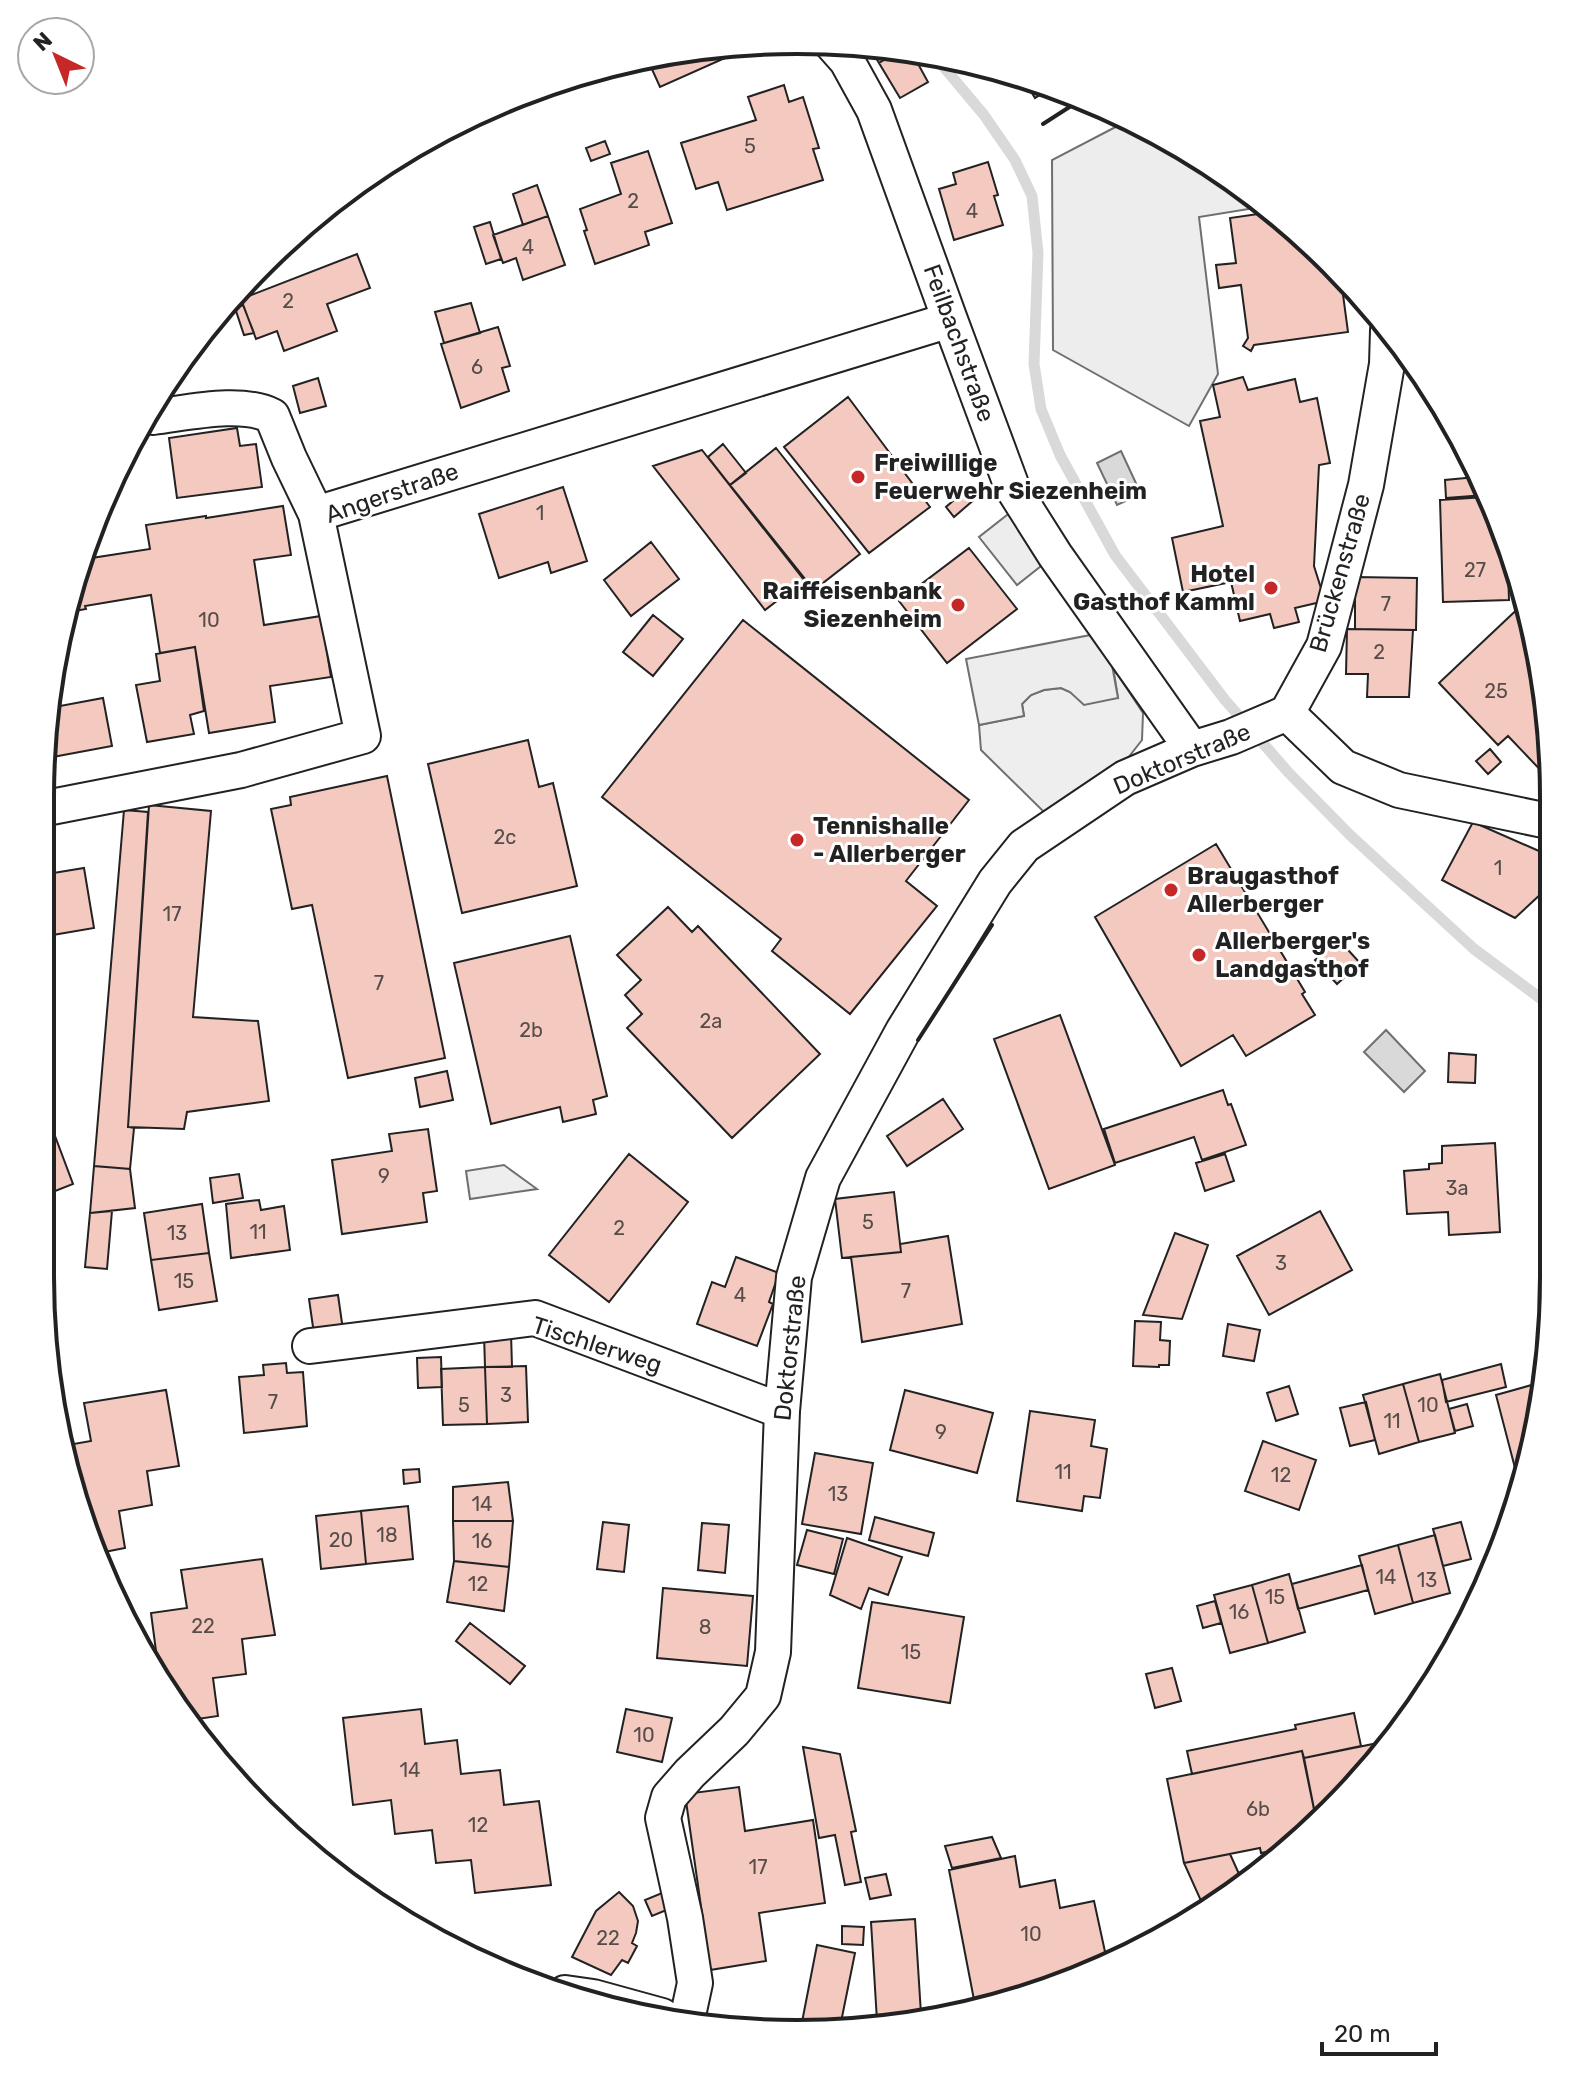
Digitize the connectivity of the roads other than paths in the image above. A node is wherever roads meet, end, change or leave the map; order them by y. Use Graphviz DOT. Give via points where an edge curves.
graph roads {
  1 [pos="842,56"];
  2 [pos="950,320"];
  3 [pos="1401,364"];
  4 [pos="159,416"];
  5 [pos="316,514"];
  6 [pos="1279,717"];
  7 [pos="1192,749"];
  8 [pos="54,806"];
  9 [pos="1540,819"];
  10 [pos="310,1346"];
  11 [pos="782,1411"];
  12 [pos="689,2012"];
  1 -- 2 [label="street, Feilbachstraße" via="874,110"];
  2 -- 5 [label="street, Angerstraße"];
  2 -- 7 [label="street, Feilbachstraße" via="1021,504"];
  3 -- 6 [label="street, Brückenstraße" via="1324,646"];
  4 -- 5 [label="street" via="244,407 272,416"];
  5 -- 8 [label="street, Angerstraße" via="363,736 241,770"];
  6 -- 7 [label="street, Doktorstraße"];
  6 -- 9 [label="street" via="1343,767 1399,790"];
  7 -- 11 [label="street, Doktorstraße" via="1125,778 1024,846 995,882 903,1031 823,1178 794,1277"];
  10 -- 11 [label="street, Tischlerweg" via="535,1318"];
  11 -- 12 [label="street, Doktorstraße" via="773,1652 763,1696 669,1797 663,1818 695,1983"];
}
